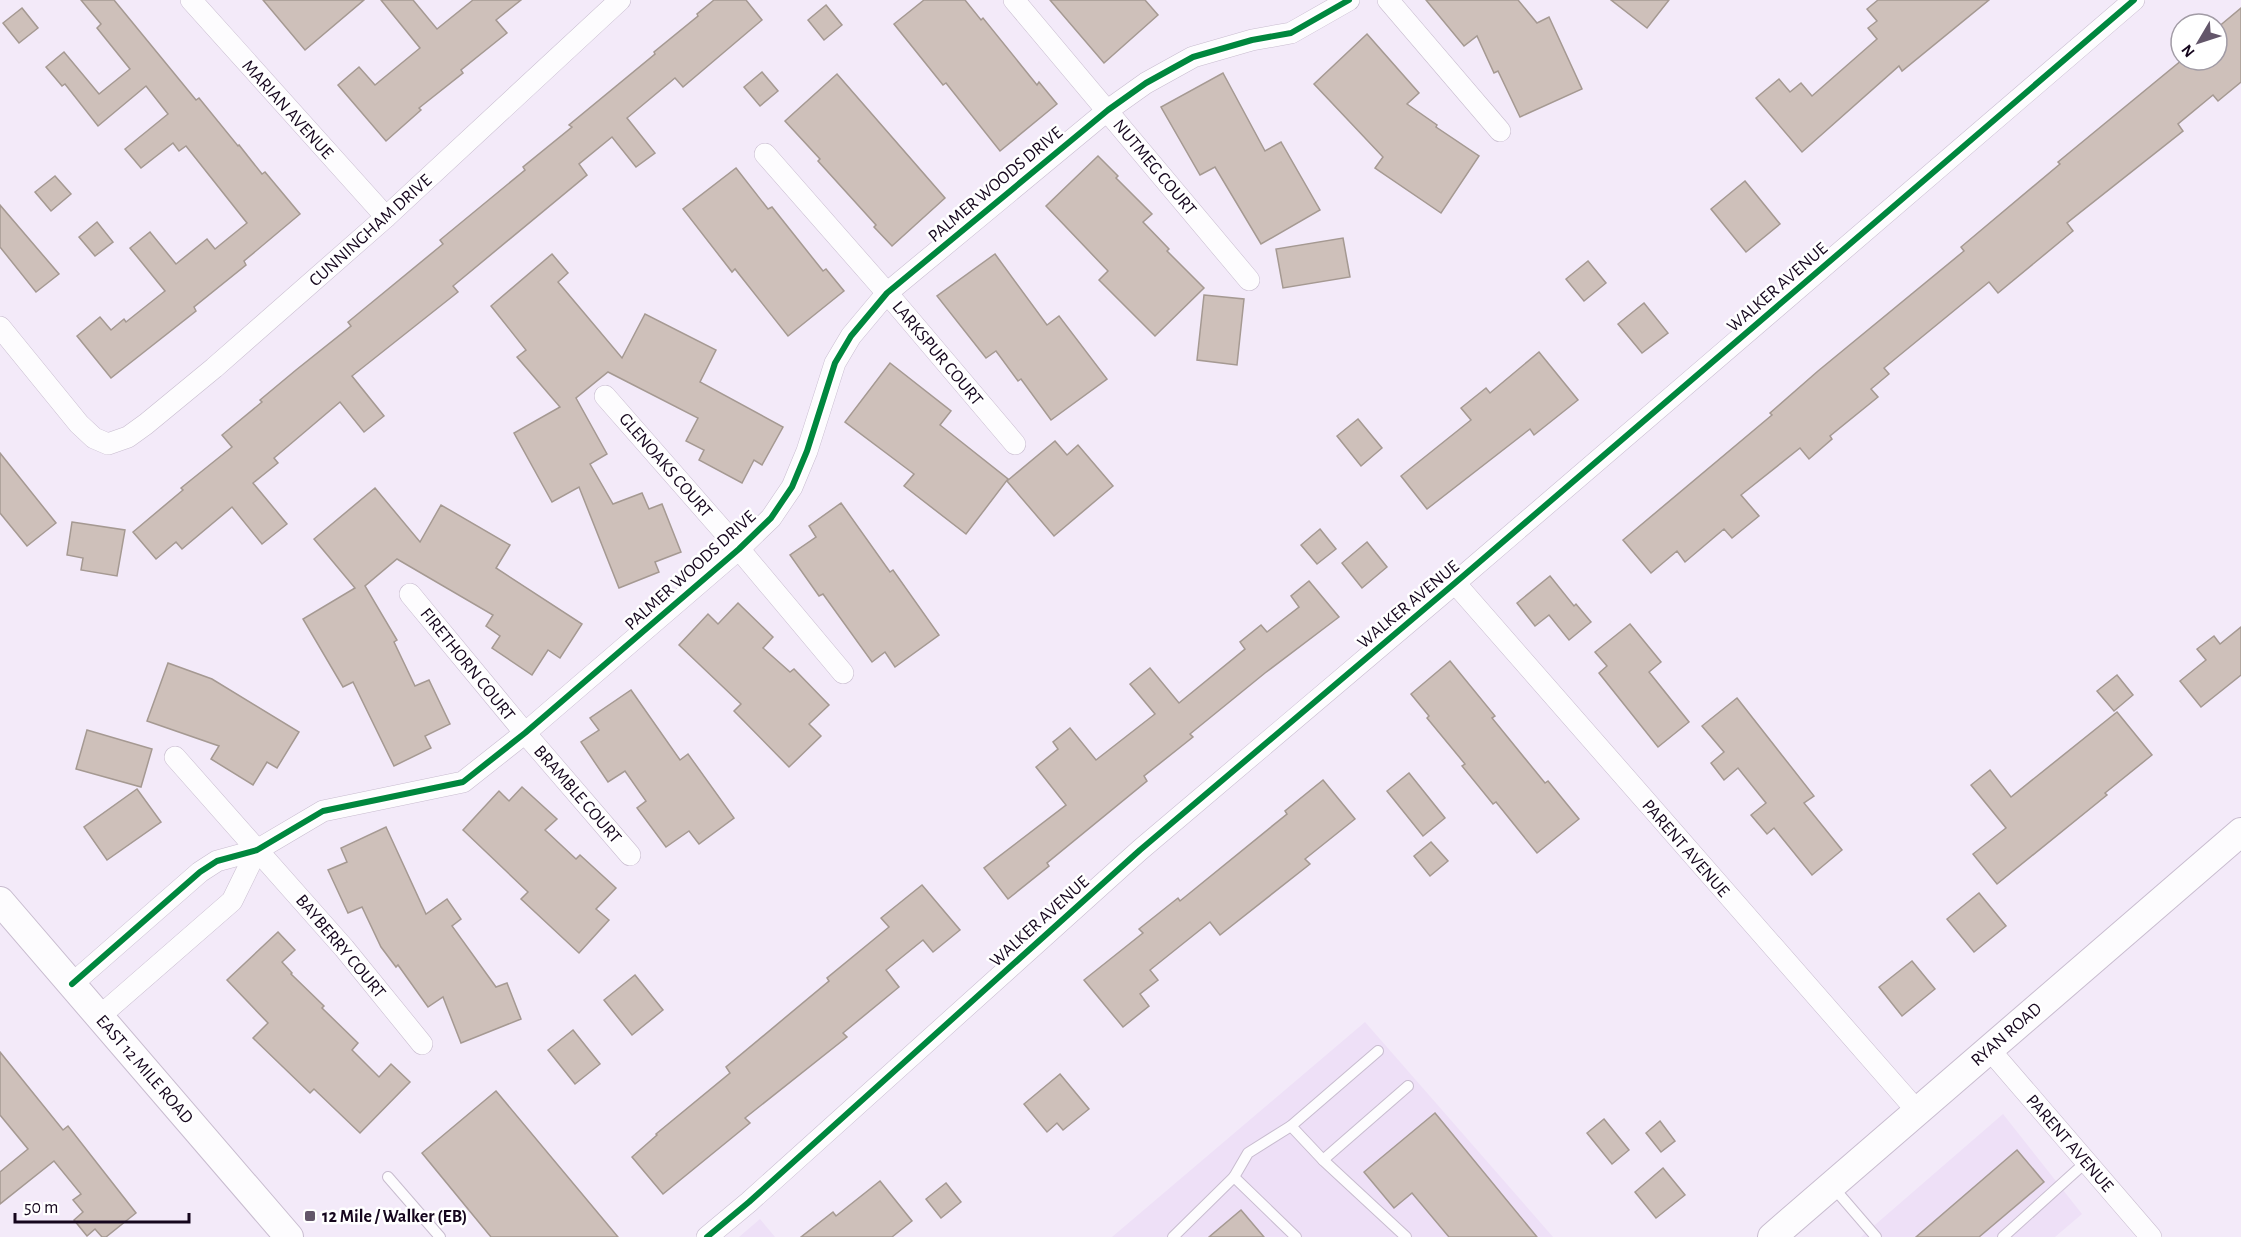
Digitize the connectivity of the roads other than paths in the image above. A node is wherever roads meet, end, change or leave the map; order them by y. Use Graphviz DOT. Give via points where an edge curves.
graph roads {
  1 [pos="191,0"];
  2 [pos="620,0"];
  3 [pos="1014,0"];
  4 [pos="1348,0"];
  5 [pos="1388,0"];
  6 [pos="2134,0"];
  7 [pos="1108,110"];
  8 [pos="1500,131"];
  9 [pos="765,154"];
  10 [pos="386,217"];
  11 [pos="1248,280"];
  12 [pos="887,293"];
  13 [pos="0,327"];
  14 [pos="604,396"];
  15 [pos="1015,444"];
  16 [pos="739,549"];
  17 [pos="1455,583"];
  18 [pos="410,594"];
  19 [pos="843,673"];
  20 [pos="525,734"];
  21 [pos="175,757"];
  22 [pos="2241,832"];
  23 [pos="257,850"];
  24 [pos="630,855"];
  25 [pos="0,901"];
  26 [pos="72,984"];
  27 [pos="100,1016"];
  28 [pos="422,1044"];
  29 [pos="1989,1049"];
  30 [pos="1378,1051"];
  31 [pos="1408,1086"];
  32 [pos="1918,1112"];
  33 [pos="1291,1126"];
  34 [pos="1323,1160"];
  35 [pos="2086,1162"];
  36 [pos="1234,1177"];
  37 [pos="388,1178"];
  38 [pos="1832,1185"];
  39 [pos="1776,1236"];
  40 [pos="289,1237"];
  41 [pos="440,1237"];
  42 [pos="707,1237"];
  43 [pos="1173,1237"];
  44 [pos="1296,1237"];
  45 [pos="1406,1237"];
  46 [pos="1876,1237"];
  47 [pos="2003,1237"];
  48 [pos="2151,1237"];
  1 -- 10 [label="street, MARIAN AVENUE"];
  2 -- 10 [label="street, CUNNINGHAM DRIVE"];
  3 -- 7 [label="street, NUTMEG COURT"];
  4 -- 7 [label="street, PALMER WOODS DRIVE" via="1291,33 1193,57"];
  5 -- 8 [label="street"];
  6 -- 17 [label="street, WALKER AVENUE"];
  7 -- 11 [label="street, NUTMEG COURT"];
  7 -- 12 [label="street, PALMER WOODS DRIVE"];
  9 -- 12 [label="street, LARKSPUR COURT"];
  10 -- 13 [label="street, CUNNINGHAM DRIVE" via="146,424 128,437 108,444 94,438 79,424"];
  12 -- 15 [label="street, LARKSPUR COURT"];
  12 -- 16 [label="street, PALMER WOODS DRIVE" via="851,336 835,363 792,486 771,518"];
  14 -- 16 [label="street, GLENOAKS COURT"];
  16 -- 19 [label="street, GLENOAKS COURT"];
  16 -- 20 [label="street, PALMER WOODS DRIVE"];
  17 -- 32 [label="street, PARENT AVENUE"];
  17 -- 42 [label="street, WALKER AVENUE" via="1140,850"];
  18 -- 20 [label="street, FIRETHORN COURT"];
  20 -- 23 [label="street, PALMER WOODS DRIVE" via="463,782 323,811"];
  20 -- 24 [label="street, BRAMBLE COURT"];
  21 -- 23 [label="street"];
  22 -- 29 [label="main road, RYAN ROAD"];
  23 -- 26 [label="street, PALMER WOODS DRIVE" via="217,861 200,872"];
  23 -- 27 [label="street" via="232,901"];
  23 -- 28 [label="street, BAYBERRY COURT"];
  25 -- 26 [label="main road, EAST 12 MILE ROAD"];
  26 -- 27 [label="main road, EAST 12 MILE ROAD"];
  27 -- 40 [label="main road, EAST 12 MILE ROAD"];
  29 -- 32 [label="main road, RYAN ROAD"];
  29 -- 35 [label="street, PARENT AVENUE"];
  30 -- 33 [label="lane"];
  31 -- 34 [label="lane"];
  32 -- 38 [label="main road, RYAN ROAD"];
  33 -- 34 [label="lane"];
  33 -- 36 [label="lane" via="1248,1153"];
  34 -- 45 [label="lane"];
  35 -- 47 [label="lane"];
  35 -- 48 [label="street, PARENT AVENUE"];
  36 -- 43 [label="lane"];
  36 -- 44 [label="lane"];
  37 -- 41 [label="lane"];
  38 -- 39 [label="main road, RYAN ROAD"];
  38 -- 46 [label="lane"];
}
